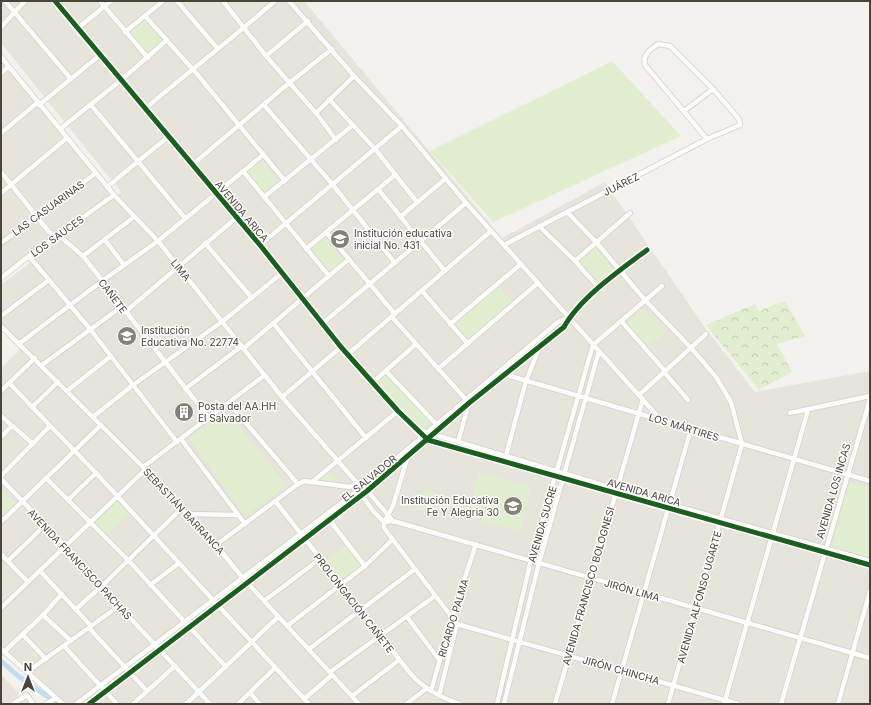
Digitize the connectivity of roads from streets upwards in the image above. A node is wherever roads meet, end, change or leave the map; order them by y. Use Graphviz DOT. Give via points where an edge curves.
graph roads {
  1 [pos="5,1"];
  2 [pos="25,1"];
  3 [pos="55,1"];
  4 [pos="100,1"];
  5 [pos="111,1"];
  6 [pos="163,1"];
  7 [pos="177,1"];
  8 [pos="223,1"];
  9 [pos="275,1"];
  10 [pos="289,1"];
  11 [pos="104,6"];
  12 [pos="14,12"];
  13 [pos="145,16"];
  14 [pos="308,21"];
  15 [pos="1,27"];
  16 [pos="78,28"];
  17 [pos="244,29"];
  18 [pos="125,32"];
  19 [pos="167,40"];
  20 [pos="217,48"];
  21 [pos="332,49"];
  22 [pos="100,55"];
  23 [pos="266,56"];
  24 [pos="1,57"];
  25 [pos="148,58"];
  26 [pos="8,67"];
  27 [pos="192,69"];
  28 [pos="1,73"];
  29 [pos="354,76"];
  30 [pos="70,79"];
  31 [pos="120,81"];
  32 [pos="289,83"];
  33 [pos="713,89"];
  34 [pos="329,99"];
  35 [pos="38,104"];
  36 [pos="91,105"];
  37 [pos="264,105"];
  38 [pos="146,108"];
  39 [pos="684,111"];
  40 [pos="316,113"];
  41 [pos="239,125"];
  42 [pos="353,125"];
  43 [pos="402,126"];
  44 [pos="60,129"];
  45 [pos="1,134"];
  46 [pos="169,136"];
  47 [pos="67,138"];
  48 [pos="707,139"];
  49 [pos="336,140"];
  50 [pos="375,149"];
  51 [pos="263,155"];
  52 [pos="312,160"];
  53 [pos="138,162"];
  54 [pos="192,165"];
  55 [pos="243,171"];
  56 [pos="1,172"];
  57 [pos="96,173"];
  58 [pos="394,174"];
  59 [pos="445,179"];
  60 [pos="285,181"];
  61 [pos="11,185"];
  62 [pos="333,185"];
  63 [pos="107,187"];
  64 [pos="378,189"];
  65 [pos="1,193"];
  66 [pos="216,194"];
  67 [pos="114,195"];
  68 [pos="264,197"];
  69 [pos="418,202"];
  70 [pos="466,203"];
  71 [pos="353,211"];
  72 [pos="567,212"];
  73 [pos="630,213"];
  74 [pos="36,216"];
  75 [pos="134,217"];
  76 [pos="400,217"];
  77 [pos="185,218"];
  78 [pos="236,218"];
  79 [pos="285,224"];
  80 [pos="539,226"];
  81 [pos="491,231"];
  82 [pos="326,232"];
  83 [pos="57,236"];
  84 [pos="105,240"];
  85 [pos="158,241"];
  86 [pos="421,242"];
  87 [pos="596,242"];
  88 [pos="1,243"];
  89 [pos="205,243"];
  90 [pos="260,245"];
  91 [pos="504,245"];
  92 [pos="306,249"];
  93 [pos="647,250"];
  94 [pos="29,256"];
  95 [pos="83,256"];
  96 [pos="349,259"];
  97 [pos="575,261"];
  98 [pos="395,263"];
  99 [pos="521,264"];
  100 [pos="124,265"];
  101 [pos="179,268"];
  102 [pos="620,270"];
  103 [pos="445,271"];
  104 [pos="282,273"];
  105 [pos="329,276"];
  106 [pos="1,278"];
  107 [pos="49,280"];
  108 [pos="102,281"];
  109 [pos="370,284"];
  110 [pos="538,284"];
  111 [pos="662,286"];
  112 [pos="599,288"];
  113 [pos="422,291"];
  114 [pos="252,298"];
  115 [pos="302,299"];
  116 [pos="645,300"];
  117 [pos="69,305"];
  118 [pos="121,307"];
  119 [pos="125,312"];
  120 [pos="394,315"];
  121 [pos="1,316"];
  122 [pos="569,317"];
  123 [pos="621,321"];
  124 [pos="223,322"];
  125 [pos="273,323"];
  126 [pos="323,323"];
  127 [pos="450,324"];
  128 [pos="1,326"];
  129 [pos="90,329"];
  130 [pos="706,334"];
  131 [pos="20,343"];
  132 [pos="416,344"];
  133 [pos="468,344"];
  134 [pos="593,344"];
  135 [pos="540,345"];
  136 [pos="243,347"];
  137 [pos="341,347"];
  138 [pos="692,349"];
  139 [pos="598,351"];
  140 [pos="348,354"];
  141 [pos="111,356"];
  142 [pos="35,358"];
  143 [pos="165,364"];
  144 [pos="42,365"];
  145 [pos="438,369"];
  146 [pos="313,371"];
  147 [pos="386,371"];
  148 [pos="665,371"];
  149 [pos="499,373"];
  150 [pos="505,374"];
  151 [pos="265,375"];
  152 [pos="526,381"];
  153 [pos="58,382"];
  154 [pos="373,382"];
  155 [pos="9,383"];
  156 [pos="133,385"];
  157 [pos="185,389"];
  158 [pos="1,391"];
  159 [pos="67,391"];
  160 [pos="578,396"];
  161 [pos="870,396"];
  162 [pos="282,397"];
  163 [pos="641,397"];
  164 [pos="585,399"];
  165 [pos="870,399"];
  166 [pos="688,400"];
  167 [pos="468,401"];
  168 [pos="229,403"];
  169 [pos="32,407"];
  170 [pos="808,410"];
  171 [pos="398,411"];
  172 [pos="638,413"];
  173 [pos="790,413"];
  174 [pos="1,416"];
  175 [pos="94,416"];
  176 [pos="208,417"];
  177 [pos="662,420"];
  178 [pos="437,424"];
  179 [pos="101,425"];
  180 [pos="12,426"];
  181 [pos="50,426"];
  182 [pos="441,428"];
  183 [pos="691,429"];
  184 [pos="419,430"];
  185 [pos="427,431"];
  186 [pos="434,435"];
  187 [pos="421,436"];
  188 [pos="1,437"];
  189 [pos="366,438"];
  190 [pos="428,440"];
  191 [pos="179,441"];
  192 [pos="458,442"];
  193 [pos="33,444"];
  194 [pos="742,444"];
  195 [pos="75,451"];
  196 [pos="506,457"];
  197 [pos="407,458"];
  198 [pos="795,459"];
  199 [pos="337,460"];
  200 [pos="504,463"];
  201 [pos="144,468"];
  202 [pos="96,473"];
  203 [pos="556,474"];
  204 [pos="847,474"];
  205 [pos="1,476"];
  206 [pos="563,476"];
  207 [pos="46,478"];
  208 [pos="1,479"];
  209 [pos="870,481"];
  210 [pos="312,482"];
  211 [pos="357,483"];
  212 [pos="298,484"];
  213 [pos="363,486"];
  214 [pos="358,490"];
  215 [pos="367,491"];
  216 [pos="616,491"];
  217 [pos="117,496"];
  218 [pos="362,496"];
  219 [pos="68,500"];
  220 [pos="23,502"];
  221 [pos="276,502"];
  222 [pos="668,507"];
  223 [pos="182,508"];
  224 [pos="187,514"];
  225 [pos="238,515"];
  226 [pos="389,515"];
  227 [pos="330,521"];
  228 [pos="393,521"];
  229 [pos="721,521"];
  230 [pos="1,522"];
  231 [pos="384,522"];
  232 [pos="90,523"];
  233 [pos="46,524"];
  234 [pos="245,524"];
  235 [pos="300,533"];
  236 [pos="153,535"];
  237 [pos="773,536"];
  238 [pos="305,540"];
  239 [pos="392,540"];
  240 [pos="476,544"];
  241 [pos="216,545"];
  242 [pos="66,546"];
  243 [pos="825,551"];
  244 [pos="1,554"];
  245 [pos="320,559"];
  246 [pos="128,560"];
  247 [pos="531,560"];
  248 [pos="870,561"];
  249 [pos="8,562"];
  250 [pos="538,563"];
  251 [pos="178,564"];
  252 [pos="870,565"];
  253 [pos="365,566"];
  254 [pos="415,569"];
  255 [pos="40,571"];
  256 [pos="242,577"];
  257 [pos="590,578"];
  258 [pos="28,582"];
  259 [pos="247,583"];
  260 [pos="103,585"];
  261 [pos="150,585"];
  262 [pos="340,585"];
  263 [pos="870,591"];
  264 [pos="643,593"];
  265 [pos="62,594"];
  266 [pos="435,596"];
  267 [pos="212,600"];
  268 [pos="264,601"];
  269 [pos="217,605"];
  270 [pos="119,606"];
  271 [pos="1,608"];
  272 [pos="696,608"];
  273 [pos="76,609"];
  274 [pos="360,610"];
  275 [pos="43,615"];
  276 [pos="278,617"];
  277 [pos="406,617"];
  278 [pos="452,617"];
  279 [pos="184,621"];
  280 [pos="747,623"];
  281 [pos="457,624"];
  282 [pos="287,626"];
  283 [pos="90,627"];
  284 [pos="190,627"];
  285 [pos="23,635"];
  286 [pos="380,636"];
  287 [pos="800,638"];
  288 [pos="512,640"];
  289 [pos="71,641"];
  290 [pos="520,642"];
  291 [pos="252,643"];
  292 [pos="155,644"];
  293 [pos="64,646"];
  294 [pos="159,649"];
  295 [pos="309,649"];
  296 [pos="2,650"];
  297 [pos="852,653"];
  298 [pos="568,656"];
  299 [pos="870,658"];
  300 [pos="46,659"];
  301 [pos="399,660"];
  302 [pos="440,661"];
  303 [pos="124,666"];
  304 [pos="175,666"];
  305 [pos="226,667"];
  306 [pos="275,668"];
  307 [pos="622,671"];
  308 [pos="27,672"];
  309 [pos="130,672"];
  310 [pos="331,673"];
  311 [pos="100,685"];
  312 [pos="674,685"];
  313 [pos="426,689"];
  314 [pos="106,691"];
  315 [pos="147,691"];
  316 [pos="431,691"];
  317 [pos="199,692"];
  318 [pos="250,693"];
  319 [pos="352,696"];
  320 [pos="441,697"];
  321 [pos="56,698"];
  322 [pos="304,699"];
  323 [pos="725,702"];
  324 [pos="13,704"];
  325 [pos="33,704"];
  326 [pos="46,704"];
  327 [pos="63,704"];
  328 [pos="76,704"];
  329 [pos="89,704"];
  330 [pos="117,704"];
  331 [pos="134,704"];
  332 [pos="186,704"];
  333 [pos="210,704"];
  334 [pos="238,704"];
  335 [pos="260,704"];
  336 [pos="309,704"];
  337 [pos="359,704"];
  338 [pos="406,704"];
  339 [pos="442,704"];
  340 [pos="460,704"];
  341 [pos="497,704"];
  342 [pos="504,704"];
  343 [pos="555,704"];
  344 [pos="612,704"];
  345 [pos="668,704"];
  346 [pos="738,704"];
  347 [pos="781,704"];
  348 [pos="838,704"];
  1 -- 12 [label="street"];
  2 -- 12 [label="street"];
  3 -- 16 [label="street, AVENIDA ARICA"];
  4 -- 11 [label="street"];
  5 -- 11 [label="street"];
  6 -- 13 [label="street"];
  7 -- 20 [label="street"];
  8 -- 17 [label="street"];
  9 -- 17 [label="street"];
  10 -- 14 [label="street"];
  11 -- 16 [label="street"];
  11 -- 18 [label="street"];
  12 -- 15 [label="street"];
  12 -- 30 [label="street"];
  13 -- 18 [label="street"];
  13 -- 19 [label="street"];
  14 -- 21 [label="street"];
  14 -- 23 [label="street"];
  16 -- 22 [label="street, AVENIDA ARICA"];
  17 -- 20 [label="street"];
  17 -- 23 [label="street"];
  18 -- 25 [label="street"];
  19 -- 25 [label="street"];
  19 -- 27 [label="street"];
  20 -- 27 [label="street"];
  21 -- 29 [label="street"];
  21 -- 32 [label="street"];
  22 -- 30 [label="street"];
  22 -- 31 [label="street, AVENIDA ARICA"];
  23 -- 32 [label="street"];
  24 -- 26 [label="street, LIMA"];
  25 -- 31 [label="street"];
  26 -- 28 [label="street"];
  26 -- 35 [label="street, LIMA"];
  27 -- 38 [label="street"];
  27 -- 41 [label="street"];
  29 -- 34 [label="street"];
  29 -- 43 [label="street"];
  30 -- 35 [label="street"];
  31 -- 36 [label="street"];
  31 -- 38 [label="street, AVENIDA ARICA"];
  32 -- 37 [label="street"];
  32 -- 40 [label="street"];
  33 -- 39 [label="street"];
  33 -- 39 [label="street" via="670,46 658,44 643,61"];
  33 -- 48 [label="street, JUÁREZ" via="739,119 740,125"];
  34 -- 40 [label="street"];
  34 -- 42 [label="street"];
  35 -- 44 [label="street, LIMA"];
  35 -- 45 [label="street"];
  36 -- 44 [label="street"];
  36 -- 53 [label="street"];
  37 -- 41 [label="street"];
  37 -- 52 [label="street"];
  38 -- 46 [label="street, AVENIDA ARICA"];
  39 -- 48 [label="street"];
  40 -- 49 [label="street"];
  41 -- 51 [label="street"];
  41 -- 54 [label="street"];
  42 -- 49 [label="street"];
  42 -- 50 [label="street"];
  43 -- 50 [label="street"];
  43 -- 59 [label="street"];
  44 -- 47 [label="street, LIMA"];
  46 -- 53 [label="street"];
  46 -- 54 [label="street, AVENIDA ARICA"];
  47 -- 57 [label="street, LIMA"];
  47 -- 61 [label="street"];
  48 -- 72 [label="street, JUÁREZ"];
  49 -- 52 [label="street"];
  50 -- 58 [label="street"];
  50 -- 62 [label="street"];
  51 -- 55 [label="street"];
  51 -- 60 [label="street"];
  52 -- 60 [label="street"];
  52 -- 62 [label="street"];
  53 -- 63 [label="street"];
  53 -- 77 [label="street"];
  54 -- 66 [label="street, AVENIDA ARICA"];
  55 -- 66 [label="street"];
  55 -- 68 [label="street"];
  56 -- 61 [label="street, CAÑETE"];
  57 -- 63 [label="street, LIMA"];
  57 -- 74 [label="street, LAS CASUARINAS"];
  58 -- 64 [label="street"];
  58 -- 69 [label="street"];
  59 -- 69 [label="street"];
  59 -- 70 [label="street"];
  60 -- 68 [label="street"];
  61 -- 65 [label="street"];
  61 -- 74 [label="street, CAÑETE"];
  62 -- 71 [label="street"];
  62 -- 79 [label="street"];
  63 -- 67 [label="street, LIMA"];
  64 -- 71 [label="street"];
  64 -- 76 [label="street"];
  66 -- 77 [label="street"];
  66 -- 78 [label="street, AVENIDA ARICA"];
  67 -- 75 [label="street, LIMA"];
  67 -- 83 [label="street, LOS SAUCES"];
  68 -- 79 [label="street"];
  69 -- 76 [label="street"];
  70 -- 81 [label="street"];
  70 -- 86 [label="street"];
  71 -- 82 [label="street"];
  71 -- 98 [label="street"];
  72 -- 80 [label="street, JUÁREZ"];
  72 -- 87 [label="street"];
  73 -- 87 [label="street"];
  74 -- 83 [label="street, CAÑETE" via="49,232"];
  74 -- 88 [label="street, LAS CASUARINAS"];
  75 -- 84 [label="street"];
  75 -- 85 [label="street, LIMA"];
  76 -- 86 [label="street"];
  77 -- 85 [label="street"];
  78 -- 89 [label="street"];
  78 -- 90 [label="street, AVENIDA ARICA"];
  79 -- 90 [label="street"];
  79 -- 92 [label="street"];
  80 -- 91 [label="street, JUÁREZ"];
  80 -- 97 [label="street"];
  81 -- 91 [label="street"];
  81 -- 103 [label="street"];
  82 -- 92 [label="street"];
  82 -- 96 [label="street"];
  83 -- 94 [label="street, LOS SAUCES"];
  83 -- 95 [label="street, CAÑETE"];
  84 -- 95 [label="street"];
  84 -- 100 [label="street"];
  85 -- 100 [label="street"];
  85 -- 101 [label="street, LIMA"];
  86 -- 98 [label="street"];
  86 -- 103 [label="street"];
  87 -- 97 [label="street"];
  87 -- 102 [label="street"];
  89 -- 101 [label="street"];
  89 -- 114 [label="street"];
  90 -- 104 [label="street, AVENIDA ARICA"];
  91 -- 99 [label="street"];
  92 -- 105 [label="street"];
  93 -- 102 [label="street, EL SALVADOR"];
  94 -- 106 [label="street, LOS SAUCES"];
  94 -- 107 [label="street"];
  95 -- 108 [label="street, CAÑETE"];
  96 -- 105 [label="street"];
  96 -- 109 [label="street"];
  97 -- 112 [label="street"];
  98 -- 109 [label="street"];
  99 -- 110 [label="street"];
  99 -- 127 [label="street"];
  100 -- 108 [label="street"];
  101 -- 119 [label="street"];
  101 -- 124 [label="street, LIMA"];
  102 -- 112 [label="street, EL SALVADOR"];
  102 -- 116 [label="street"];
  103 -- 113 [label="street"];
  104 -- 114 [label="street"];
  104 -- 115 [label="street, AVENIDA ARICA"];
  105 -- 115 [label="street"];
  107 -- 117 [label="street"];
  107 -- 121 [label="street"];
  108 -- 117 [label="street"];
  108 -- 118 [label="street, CAÑETE"];
  109 -- 120 [label="street"];
  109 -- 126 [label="street"];
  110 -- 122 [label="street"];
  110 -- 133 [label="street"];
  111 -- 116 [label="street"];
  112 -- 122 [label="street, EL SALVADOR"];
  113 -- 120 [label="street"];
  113 -- 127 [label="street"];
  114 -- 124 [label="street"];
  115 -- 125 [label="street"];
  115 -- 126 [label="street, AVENIDA ARICA"];
  116 -- 123 [label="street"];
  116 -- 138 [label="street"];
  117 -- 129 [label="street"];
  117 -- 131 [label="street"];
  118 -- 119 [label="street, CAÑETE"];
  118 -- 129 [label="street"];
  119 -- 143 [label="street, CAÑETE"];
  120 -- 132 [label="street"];
  120 -- 140 [label="street"];
  122 -- 134 [label="street"];
  122 -- 135 [label="street, EL SALVADOR" via="564,327"];
  122 -- 149 [label="street, EL SALVADOR" via="558,322"];
  123 -- 134 [label="street"];
  123 -- 148 [label="street"];
  124 -- 136 [label="street, LIMA"];
  124 -- 143 [label="street"];
  125 -- 136 [label="street"];
  125 -- 146 [label="street"];
  126 -- 137 [label="street, AVENIDA ARICA"];
  127 -- 133 [label="street"];
  128 -- 131 [label="street, SEBASTIÁN BARRANCA"];
  129 -- 141 [label="street"];
  129 -- 144 [label="street"];
  130 -- 138 [label="street"];
  131 -- 142 [label="street, SEBASTIÁN BARRANCA"];
  132 -- 145 [label="street"];
  132 -- 147 [label="street"];
  133 -- 145 [label="street"];
  134 -- 139 [label="street"];
  134 -- 160 [label="street, AVENIDA SUCRE"];
  135 -- 150 [label="street, EL SALVADOR"];
  135 -- 152 [label="street"];
  136 -- 151 [label="street, LIMA"];
  136 -- 157 [label="street"];
  137 -- 140 [label="street, AVENIDA ARICA"];
  137 -- 146 [label="street"];
  138 -- 148 [label="street"];
  138 -- 194 [label="street" via="730,398"];
  139 -- 163 [label="street"];
  139 -- 164 [label="street, AVENIDA SUCRE"];
  140 -- 154 [label="street, AVENIDA ARICA"];
  141 -- 156 [label="street"];
  141 -- 159 [label="street"];
  142 -- 144 [label="street, SEBASTIÁN BARRANCA"];
  142 -- 155 [label="street"];
  143 -- 156 [label="street"];
  143 -- 157 [label="street, CAÑETE"];
  144 -- 153 [label="street, SEBASTIÁN BARRANCA"];
  145 -- 167 [label="street"];
  146 -- 162 [label="street"];
  146 -- 189 [label="street"];
  147 -- 154 [label="street"];
  147 -- 178 [label="street"];
  148 -- 163 [label="street"];
  148 -- 166 [label="street"];
  149 -- 150 [label="street, LOS MÁRTIRES"];
  149 -- 167 [label="street, EL SALVADOR"];
  150 -- 152 [label="street, LOS MÁRTIRES"];
  150 -- 167 [label="street, EL SALVADOR"];
  151 -- 162 [label="street, LIMA"];
  151 -- 168 [label="street"];
  152 -- 160 [label="street, LOS MÁRTIRES"];
  152 -- 196 [label="street"];
  153 -- 159 [label="street, SEBASTIÁN BARRANCA"];
  153 -- 169 [label="street"];
  154 -- 171 [label="street, AVENIDA ARICA"];
  155 -- 158 [label="street"];
  155 -- 169 [label="street"];
  156 -- 175 [label="street"];
  156 -- 191 [label="street"];
  157 -- 176 [label="street, CAÑETE"];
  159 -- 175 [label="street, SEBASTIÁN BARRANCA"];
  160 -- 164 [label="street, LOS MÁRTIRES"];
  160 -- 203 [label="street, AVENIDA SUCRE"];
  161 -- 170 [label="street"];
  162 -- 199 [label="street, LIMA"];
  163 -- 172 [label="street, AVENIDA FRANCISCO BOLOGNESI"];
  163 -- 177 [label="street"];
  164 -- 172 [label="street, LOS MÁRTIRES"];
  164 -- 206 [label="street, AVENIDA SUCRE"];
  165 -- 204 [label="street, AVENIDA LOS INCAS"];
  167 -- 178 [label="street, EL SALVADOR"];
  167 -- 182 [label="street, EL SALVADOR"];
  167 -- 192 [label="street"];
  168 -- 176 [label="street"];
  168 -- 212 [label="street"];
  169 -- 181 [label="street"];
  170 -- 173 [label="street"];
  170 -- 198 [label="street"];
  171 -- 184 [label="street, AVENIDA ARICA"];
  171 -- 189 [label="street"];
  172 -- 177 [label="street, LOS MÁRTIRES"];
  172 -- 216 [label="street, AVENIDA FRANCISCO BOLOGNESI"];
  174 -- 180 [label="street"];
  175 -- 179 [label="street, SEBASTIÁN BARRANCA"];
  176 -- 191 [label="street"];
  177 -- 183 [label="street, LOS MÁRTIRES"];
  178 -- 182 [label="street"];
  178 -- 185 [label="street, EL SALVADOR"];
  179 -- 195 [label="street"];
  179 -- 201 [label="street, SEBASTIÁN BARRANCA"];
  180 -- 188 [label="street"];
  180 -- 193 [label="street"];
  181 -- 193 [label="street"];
  181 -- 195 [label="street"];
  182 -- 186 [label="street, EL SALVADOR"];
  183 -- 194 [label="street, LOS MÁRTIRES"];
  183 -- 222 [label="street"];
  184 -- 185 [label="street, AVENIDA ARICA"];
  184 -- 187 [label="street, AVENIDA ARICA"];
  185 -- 186 [label="street, AVENIDA ARICA"];
  185 -- 187 [label="street, EL SALVADOR"];
  186 -- 190 [label="street, EL SALVADOR"];
  186 -- 192 [label="street, AVENIDA ARICA"];
  187 -- 190 [label="street, AVENIDA ARICA"];
  187 -- 213 [label="street, EL SALVADOR"];
  189 -- 199 [label="street"];
  190 -- 197 [label="street, EL SALVADOR"];
  190 -- 200 [label="street, AVENIDA ARICA"];
  191 -- 201 [label="street"];
  191 -- 225 [label="street"];
  192 -- 196 [label="street, AVENIDA ARICA"];
  193 -- 205 [label="street"];
  194 -- 198 [label="street, LOS MÁRTIRES"];
  194 -- 229 [label="street, AVENIDA ALFONSO UGARTE"];
  195 -- 202 [label="street"];
  195 -- 207 [label="street"];
  196 -- 200 [label="street"];
  196 -- 203 [label="street, AVENIDA ARICA"];
  197 -- 215 [label="street, EL SALVADOR"];
  197 -- 226 [label="street"];
  198 -- 204 [label="street, LOS MÁRTIRES"];
  198 -- 237 [label="street"];
  199 -- 210 [label="street"];
  199 -- 211 [label="street, LIMA"];
  200 -- 203 [label="street, AVENIDA ARICA"];
  201 -- 217 [label="street"];
  201 -- 223 [label="street, SEBASTIÁN BARRANCA"];
  202 -- 217 [label="street"];
  202 -- 219 [label="street"];
  203 -- 206 [label="street, AVENIDA ARICA"];
  203 -- 247 [label="street, AVENIDA SUCRE"];
  204 -- 209 [label="street, LOS MÁRTIRES"];
  204 -- 243 [label="street, AVENIDA LOS INCAS"];
  206 -- 216 [label="street, AVENIDA ARICA"];
  206 -- 250 [label="street, AVENIDA SUCRE"];
  207 -- 219 [label="street"];
  207 -- 220 [label="street"];
  208 -- 220 [label="street, AVENIDA FRANCISCO PACHAS"];
  210 -- 211 [label="street" via="350,487"];
  210 -- 212 [label="street" via="304,481"];
  211 -- 213 [label="street"];
  211 -- 214 [label="street"];
  212 -- 221 [label="street"];
  213 -- 214 [label="street, EL SALVADOR"];
  213 -- 215 [label="street"];
  214 -- 218 [label="street"];
  214 -- 235 [label="street, EL SALVADOR"];
  215 -- 218 [label="street, EL SALVADOR"];
  215 -- 226 [label="street"];
  216 -- 222 [label="street, AVENIDA ARICA"];
  216 -- 257 [label="street, AVENIDA FRANCISCO BOLOGNESI"];
  217 -- 232 [label="street"];
  217 -- 236 [label="street"];
  218 -- 227 [label="street, EL SALVADOR"];
  218 -- 231 [label="street"];
  219 -- 232 [label="street"];
  220 -- 230 [label="street"];
  220 -- 233 [label="street, AVENIDA FRANCISCO PACHAS"];
  221 -- 234 [label="street"];
  221 -- 235 [label="street, PROLONGACIÓN CAÑETE"];
  222 -- 229 [label="street, AVENIDA ARICA"];
  222 -- 264 [label="street"];
  223 -- 224 [label="street, SEBASTIÁN BARRANCA"];
  223 -- 236 [label="street"];
  224 -- 225 [label="street"];
  224 -- 241 [label="street, SEBASTIÁN BARRANCA"];
  225 -- 234 [label="street"];
  226 -- 228 [label="street"];
  226 -- 231 [label="street"];
  227 -- 238 [label="street, EL SALVADOR"];
  227 -- 253 [label="street"];
  228 -- 231 [label="street, JIRÓN LIMA"];
  228 -- 240 [label="street, JIRÓN LIMA"];
  229 -- 237 [label="street, AVENIDA ARICA"];
  229 -- 272 [label="street, AVENIDA ALFONSO UGARTE"];
  231 -- 239 [label="street" via="384,528"];
  232 -- 242 [label="street"];
  232 -- 246 [label="street"];
  233 -- 242 [label="street, AVENIDA FRANCISCO PACHAS"];
  233 -- 249 [label="street"];
  234 -- 241 [label="street"];
  235 -- 238 [label="street, PROLONGACIÓN CAÑETE"];
  235 -- 256 [label="street, EL SALVADOR"];
  236 -- 246 [label="street"];
  236 -- 251 [label="street"];
  237 -- 243 [label="street, AVENIDA ARICA"];
  237 -- 280 [label="street"];
  238 -- 245 [label="street, PROLONGACIÓN CAÑETE"];
  238 -- 259 [label="street, EL SALVADOR"];
  239 -- 253 [label="street"];
  239 -- 254 [label="street"];
  240 -- 247 [label="street, JIRÓN LIMA"];
  240 -- 278 [label="street, RICARDO PALMA"];
  241 -- 256 [label="street, SEBASTIÁN BARRANCA"];
  242 -- 255 [label="street"];
  242 -- 260 [label="street, AVENIDA FRANCISCO PACHAS"];
  243 -- 248 [label="street, AVENIDA ARICA"];
  243 -- 252 [label="street, AVENIDA ARICA"];
  243 -- 287 [label="street, AVENIDA LOS INCAS"];
  244 -- 249 [label="street"];
  245 -- 262 [label="street, PROLONGACIÓN CAÑETE"];
  245 -- 268 [label="street"];
  246 -- 260 [label="street"];
  246 -- 261 [label="street"];
  247 -- 250 [label="street, JIRÓN LIMA"];
  247 -- 288 [label="street, AVENIDA SUCRE"];
  249 -- 258 [label="street"];
  250 -- 257 [label="street, JIRÓN LIMA"];
  250 -- 290 [label="street, AVENIDA SUCRE"];
  251 -- 261 [label="street"];
  251 -- 267 [label="street"];
  253 -- 262 [label="street"];
  254 -- 266 [label="street"];
  254 -- 274 [label="street"];
  255 -- 258 [label="street"];
  255 -- 265 [label="street"];
  256 -- 259 [label="street, SEBASTIÁN BARRANCA"];
  256 -- 267 [label="street, EL SALVADOR"];
  257 -- 264 [label="street, JIRÓN LIMA"];
  257 -- 298 [label="street, AVENIDA FRANCISCO BOLOGNESI"];
  258 -- 271 [label="street"];
  259 -- 268 [label="street, SEBASTIÁN BARRANCA"];
  259 -- 269 [label="street, EL SALVADOR"];
  260 -- 270 [label="street, AVENIDA FRANCISCO PACHAS"];
  260 -- 273 [label="street"];
  261 -- 279 [label="street"];
  262 -- 274 [label="street, PROLONGACIÓN CAÑETE"];
  262 -- 282 [label="street"];
  263 -- 297 [label="street"];
  264 -- 272 [label="street, JIRÓN LIMA"];
  264 -- 307 [label="street"];
  265 -- 273 [label="street"];
  265 -- 275 [label="street"];
  266 -- 277 [label="street"];
  266 -- 278 [label="street"];
  267 -- 269 [label="street"];
  267 -- 279 [label="street, EL SALVADOR"];
  268 -- 276 [label="street, SEBASTIÁN BARRANCA"];
  269 -- 284 [label="street, EL SALVADOR"];
  269 -- 291 [label="street"];
  270 -- 283 [label="street"];
  270 -- 292 [label="street, AVENIDA FRANCISCO PACHAS"];
  272 -- 280 [label="street, JIRÓN LIMA"];
  272 -- 312 [label="street, AVENIDA ALFONSO UGARTE"];
  273 -- 283 [label="street"];
  274 -- 286 [label="street, PROLONGACIÓN CAÑETE"];
  274 -- 295 [label="street"];
  275 -- 285 [label="street"];
  275 -- 289 [label="street"];
  276 -- 282 [label="street, SEBASTIÁN BARRANCA"];
  276 -- 291 [label="street"];
  277 -- 286 [label="street"];
  277 -- 302 [label="street"];
  278 -- 281 [label="street"];
  278 -- 302 [label="street, RICARDO PALMA"];
  279 -- 284 [label="street"];
  279 -- 292 [label="street, EL SALVADOR"];
  280 -- 287 [label="street, JIRÓN LIMA"];
  280 -- 323 [label="street"];
  281 -- 288 [label="street, JIRÓN CHINCHA"];
  281 -- 320 [label="street, RICARDO PALMA"];
  282 -- 295 [label="street, SEBASTIÁN BARRANCA"];
  283 -- 289 [label="street"];
  283 -- 303 [label="street"];
  284 -- 294 [label="street, EL SALVADOR"];
  284 -- 305 [label="street"];
  285 -- 296 [label="street"];
  285 -- 300 [label="street"];
  286 -- 301 [label="street, PROLONGACIÓN CAÑETE"];
  286 -- 310 [label="street"];
  287 -- 297 [label="street, JIRÓN LIMA"];
  287 -- 347 [label="street, AVENIDA LOS INCAS"];
  288 -- 290 [label="street, JIRÓN CHINCHA"];
  288 -- 341 [label="street, AVENIDA SUCRE"];
  289 -- 293 [label="street"];
  290 -- 298 [label="street, JIRÓN CHINCHA"];
  290 -- 342 [label="street, AVENIDA SUCRE"];
  291 -- 305 [label="street"];
  291 -- 306 [label="street"];
  292 -- 294 [label="street, AVENIDA FRANCISCO PACHAS"];
  292 -- 303 [label="street, EL SALVADOR"];
  293 -- 300 [label="street"];
  293 -- 311 [label="street"];
  294 -- 304 [label="street, AVENIDA FRANCISCO PACHAS"];
  294 -- 309 [label="street, EL SALVADOR"];
  295 -- 310 [label="street, SEBASTIÁN BARRANCA"];
  296 -- 308 [label="street"];
  297 -- 299 [label="street, JIRÓN LIMA"];
  297 -- 348 [label="street"];
  298 -- 307 [label="street, JIRÓN CHINCHA"];
  298 -- 343 [label="street, AVENIDA FRANCISCO BOLOGNESI"];
  300 -- 308 [label="street"];
  301 -- 313 [label="street, PROLONGACIÓN CAÑETE"];
  301 -- 319 [label="street"];
  302 -- 316 [label="street, RICARDO PALMA"];
  303 -- 309 [label="street"];
  303 -- 311 [label="street, EL SALVADOR"];
  304 -- 315 [label="street"];
  304 -- 317 [label="street, AVENIDA FRANCISCO PACHAS"];
  305 -- 317 [label="street"];
  306 -- 318 [label="street"];
  306 -- 322 [label="street"];
  307 -- 312 [label="street, JIRÓN CHINCHA"];
  307 -- 344 [label="street"];
  308 -- 321 [label="street"];
  309 -- 314 [label="street, EL SALVADOR"];
  309 -- 315 [label="street"];
  310 -- 319 [label="street, SEBASTIÁN BARRANCA"];
  310 -- 322 [label="street"];
  311 -- 314 [label="street"];
  311 -- 328 [label="street, EL SALVADOR"];
  312 -- 323 [label="street, JIRÓN CHINCHA"];
  312 -- 345 [label="street, AVENIDA ALFONSO UGARTE"];
  313 -- 316 [label="street, PROLONGACIÓN CAÑETE"];
  313 -- 338 [label="street"];
  314 -- 329 [label="street, EL SALVADOR"];
  314 -- 330 [label="street"];
  315 -- 331 [label="street"];
  316 -- 320 [label="street, PROLONGACIÓN CAÑETE"];
  317 -- 332 [label="street"];
  317 -- 333 [label="street, AVENIDA FRANCISCO PACHAS"];
  318 -- 334 [label="street"];
  318 -- 335 [label="street"];
  319 -- 337 [label="street, SEBASTIÁN BARRANCA"];
  320 -- 339 [label="street, RICARDO PALMA"];
  320 -- 340 [label="street, PROLONGACIÓN CAÑETE"];
  321 -- 326 [label="street"];
  321 -- 327 [label="street"];
  322 -- 336 [label="street"];
  323 -- 346 [label="street, JIRÓN CHINCHA"];
  324 -- 325 [label="street" via="27,695"];
}
